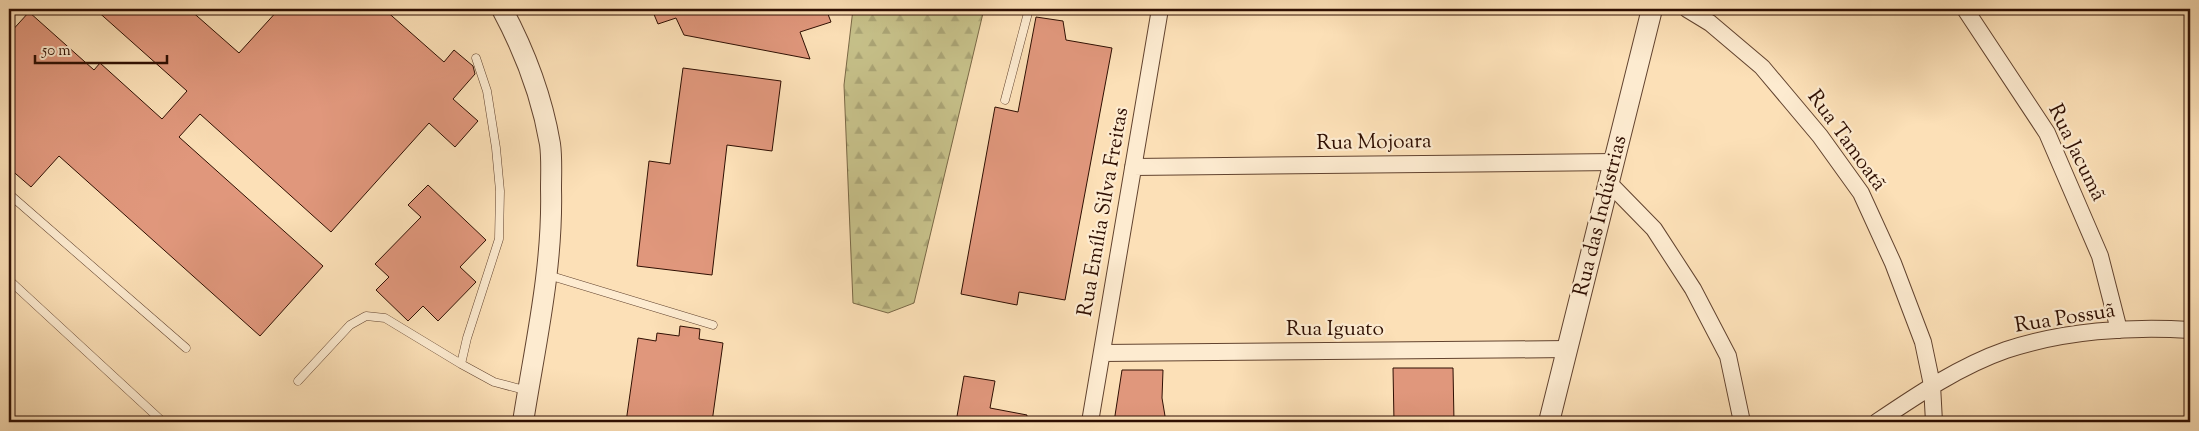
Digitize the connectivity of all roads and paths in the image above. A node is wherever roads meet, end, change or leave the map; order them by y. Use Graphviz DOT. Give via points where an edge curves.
graph roads {
  1 [pos="502,9"];
  2 [pos="1029,9"];
  3 [pos="1160,9"];
  4 [pos="1652,9"];
  5 [pos="1687,9"];
  6 [pos="1965,9"];
  7 [pos="476,58"];
  8 [pos="1005,100"];
  9 [pos="1615,162"];
  10 [pos="1133,167"];
  11 [pos="1610,184"];
  12 [pos="9,194"];
  13 [pos="548,275"];
  14 [pos="9,280"];
  15 [pos="713,325"];
  16 [pos="2120,330"];
  17 [pos="2190,330"];
  18 [pos="186,348"];
  19 [pos="1568,349"];
  20 [pos="1102,353"];
  21 [pos="461,364"];
  22 [pos="298,381"];
  23 [pos="1932,385"];
  24 [pos="528,391"];
  25 [pos="163,422"];
  26 [pos="522,422"];
  27 [pos="1090,422"];
  28 [pos="1549,422"];
  29 [pos="1742,422"];
  30 [pos="1877,422"];
  31 [pos="1934,422"];
  1 -- 13 [label="street" via="516,36 536,91 550,145 552,211"];
  2 -- 8 [label="lane"];
  3 -- 10 [label="street, Rua Emília Silva Freitas"];
  4 -- 9 [label="street, Rua das Indústrias"];
  5 -- 23 [label="street, Rua Tamoatã" via="1710,23 1762,67 1820,136 1861,193 1893,263 1923,342"];
  6 -- 16 [label="street, Rua Jacumã" via="2047,132 2100,256"];
  7 -- 21 [label="lane" via="487,92 496,148 500,191 499,239"];
  9 -- 10 [label="street, Rua Mojoara"];
  9 -- 11 [label="street, Rua das Indústrias"];
  10 -- 20 [label="street, Rua Emília Silva Freitas"];
  11 -- 19 [label="street, Rua das Indústrias"];
  11 -- 29 [label="street" via="1654,229 1693,289 1728,356"];
  12 -- 18 [label="lane"];
  13 -- 15 [label="lane"];
  13 -- 24 [label="street"];
  14 -- 25 [label="lane"];
  16 -- 17 [label="street, Rua Possuã"];
  16 -- 23 [label="street, Rua Possuã" via="2039,341 2004,351"];
  19 -- 20 [label="street, Rua Iguato"];
  19 -- 28 [label="street, Rua das Indústrias"];
  20 -- 27 [label="street, Rua Emília Silva Freitas"];
  21 -- 22 [label="lane" via="385,318 366,316 350,325"];
  21 -- 24 [label="lane" via="494,382"];
  23 -- 30 [label="street, Rua Possuã"];
  23 -- 31 [label="street, Rua Tamoatã"];
  24 -- 26 [label="street"];
}
